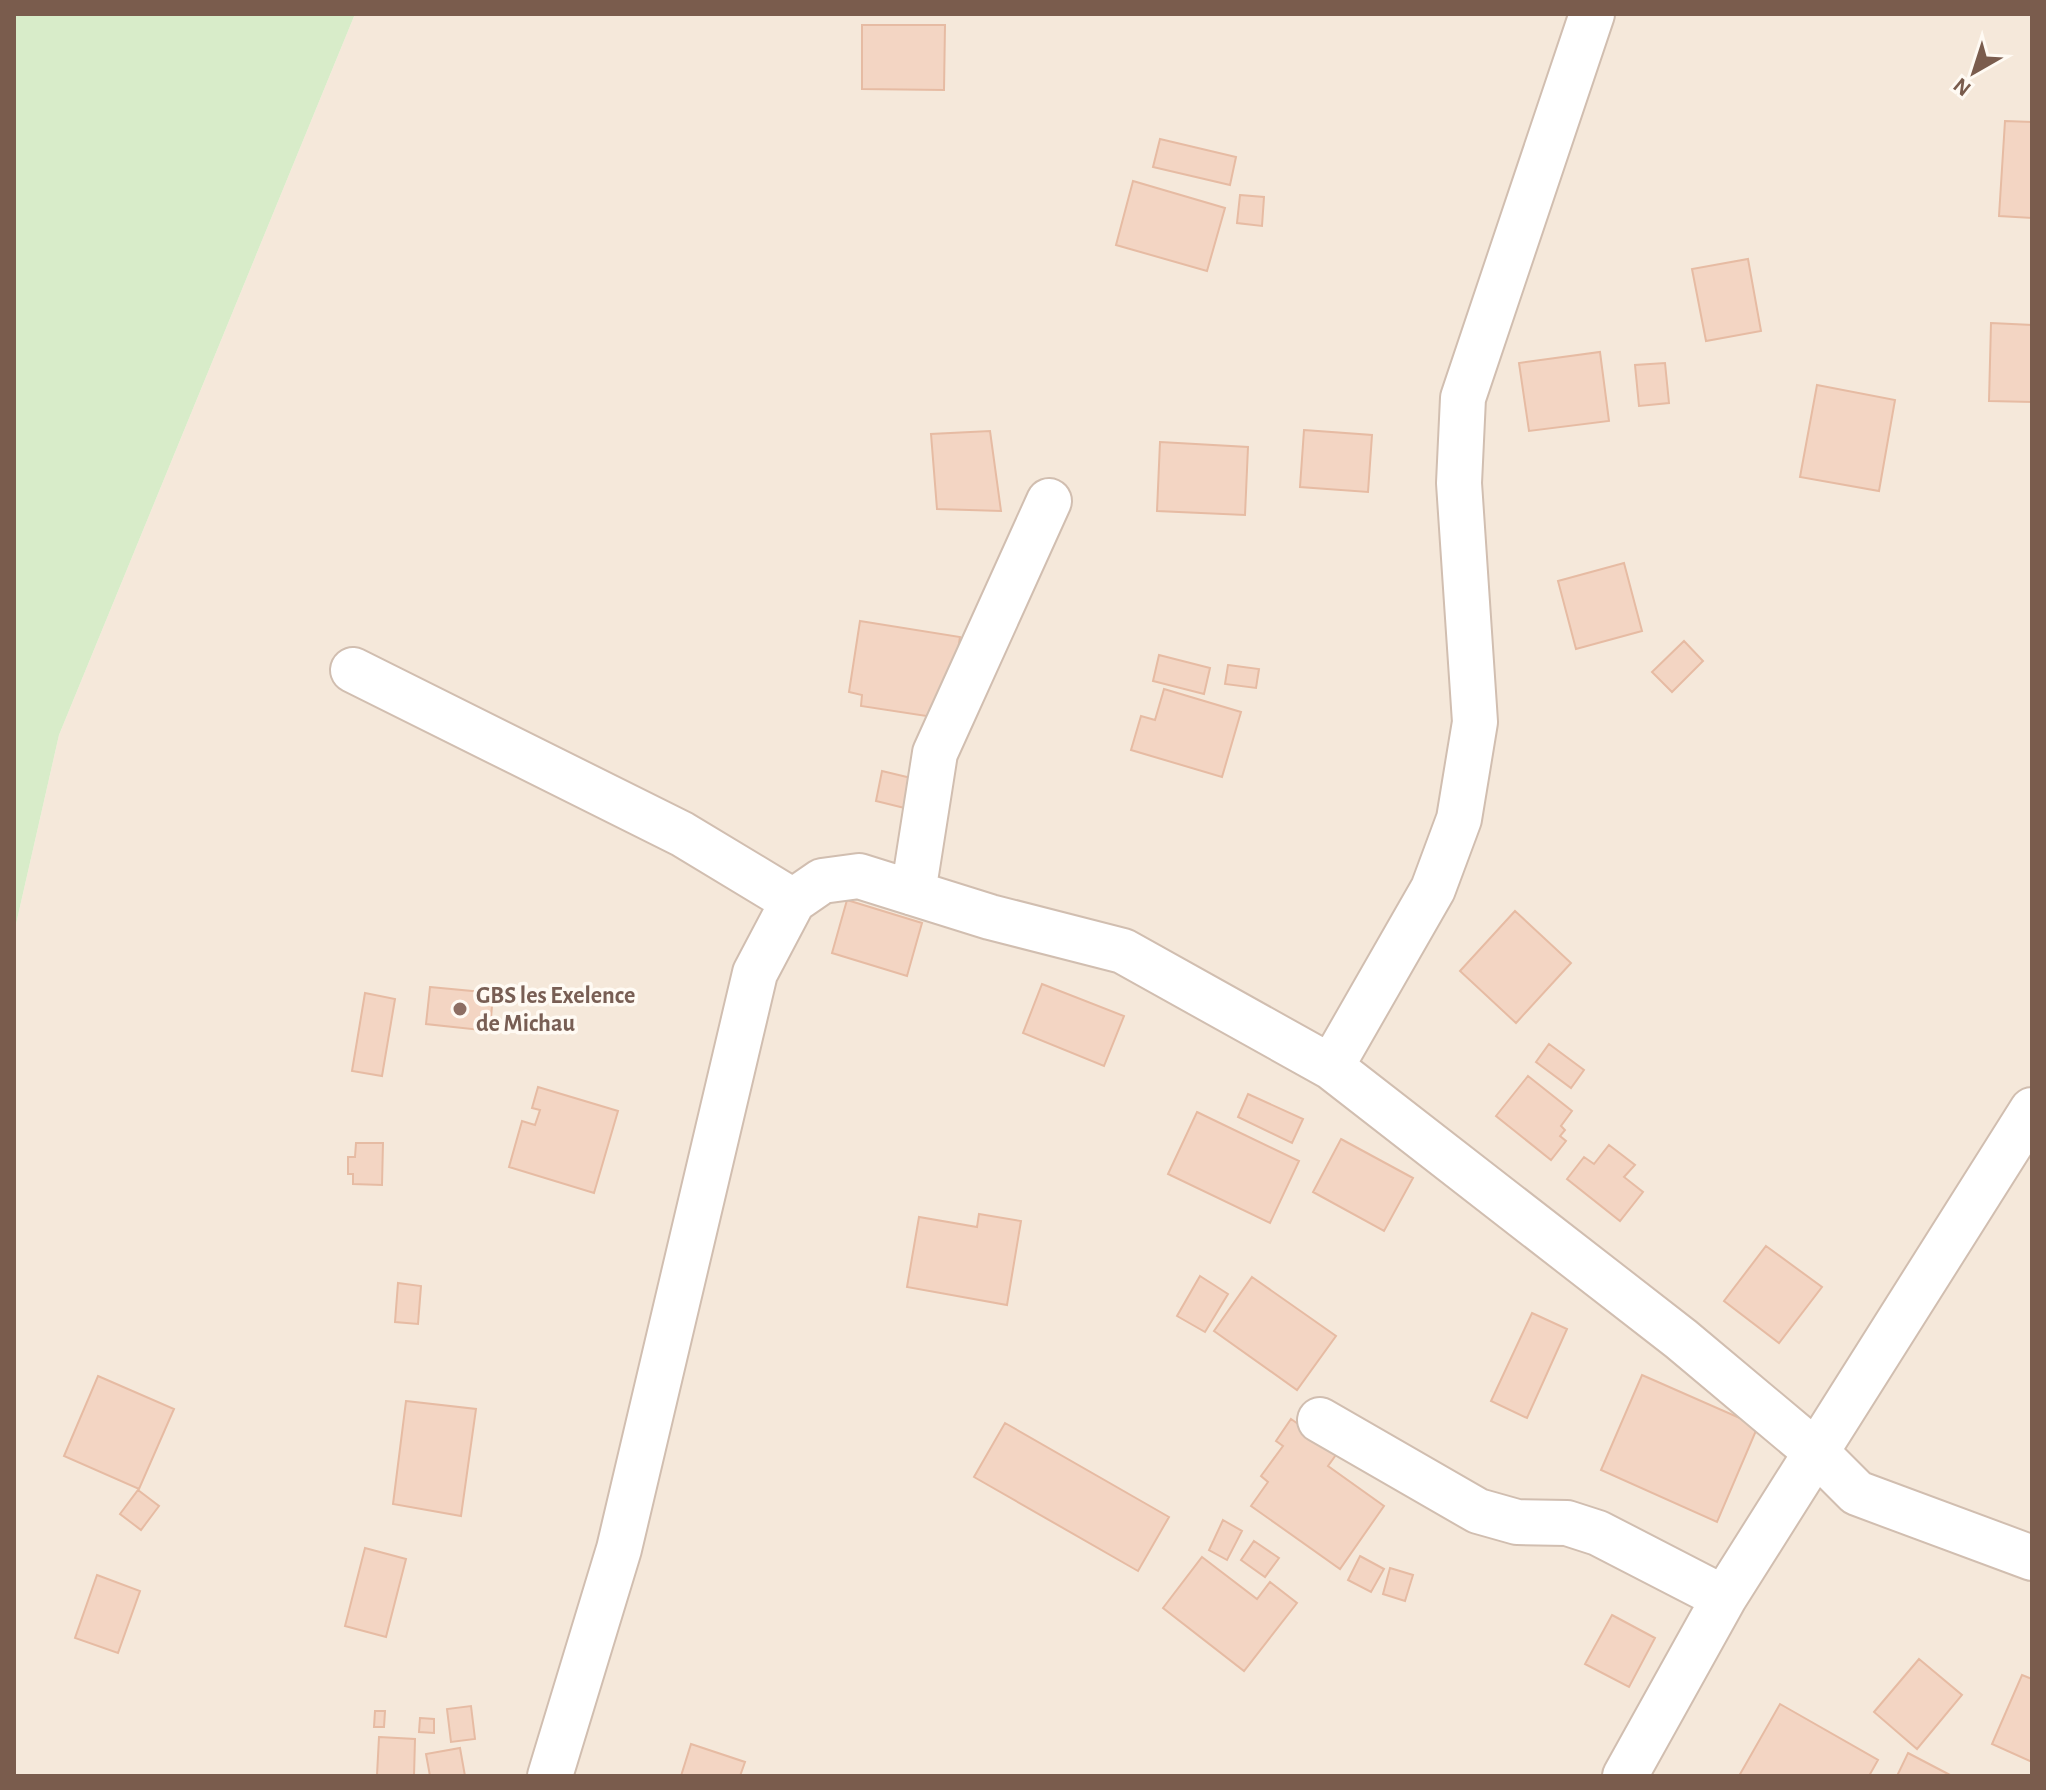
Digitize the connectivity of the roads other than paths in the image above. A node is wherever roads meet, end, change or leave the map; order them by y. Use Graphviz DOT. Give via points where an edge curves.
graph roads {
  1 [pos="1592,14"];
  2 [pos="1049,501"];
  3 [pos="353,670"];
  4 [pos="913,893"];
  5 [pos="793,901"];
  6 [pos="1331,1067"];
  7 [pos="2032,1110"];
  8 [pos="1320,1420"];
  9 [pos="1817,1453"];
  10 [pos="2032,1558"];
  11 [pos="1724,1598"];
  12 [pos="550,1776"];
  13 [pos="1625,1776"];
  1 -- 6 [label="street" via="1463,398 1459,483 1475,722 1459,819 1433,889"];
  2 -- 4 [label="street" via="935,753"];
  3 -- 5 [label="street" via="682,834"];
  4 -- 5 [label="street" via="859,876 822,881"];
  4 -- 6 [label="street" via="1123,951"];
  5 -- 12 [label="street" via="755,973 619,1549"];
  6 -- 9 [label="street" via="1681,1339"];
  7 -- 9 [label="street"];
  8 -- 11 [label="street" via="1478,1511 1517,1522 1567,1523 1598,1533"];
  9 -- 10 [label="street" via="1857,1493"];
  9 -- 11 [label="street"];
  11 -- 13 [label="street"];
}
